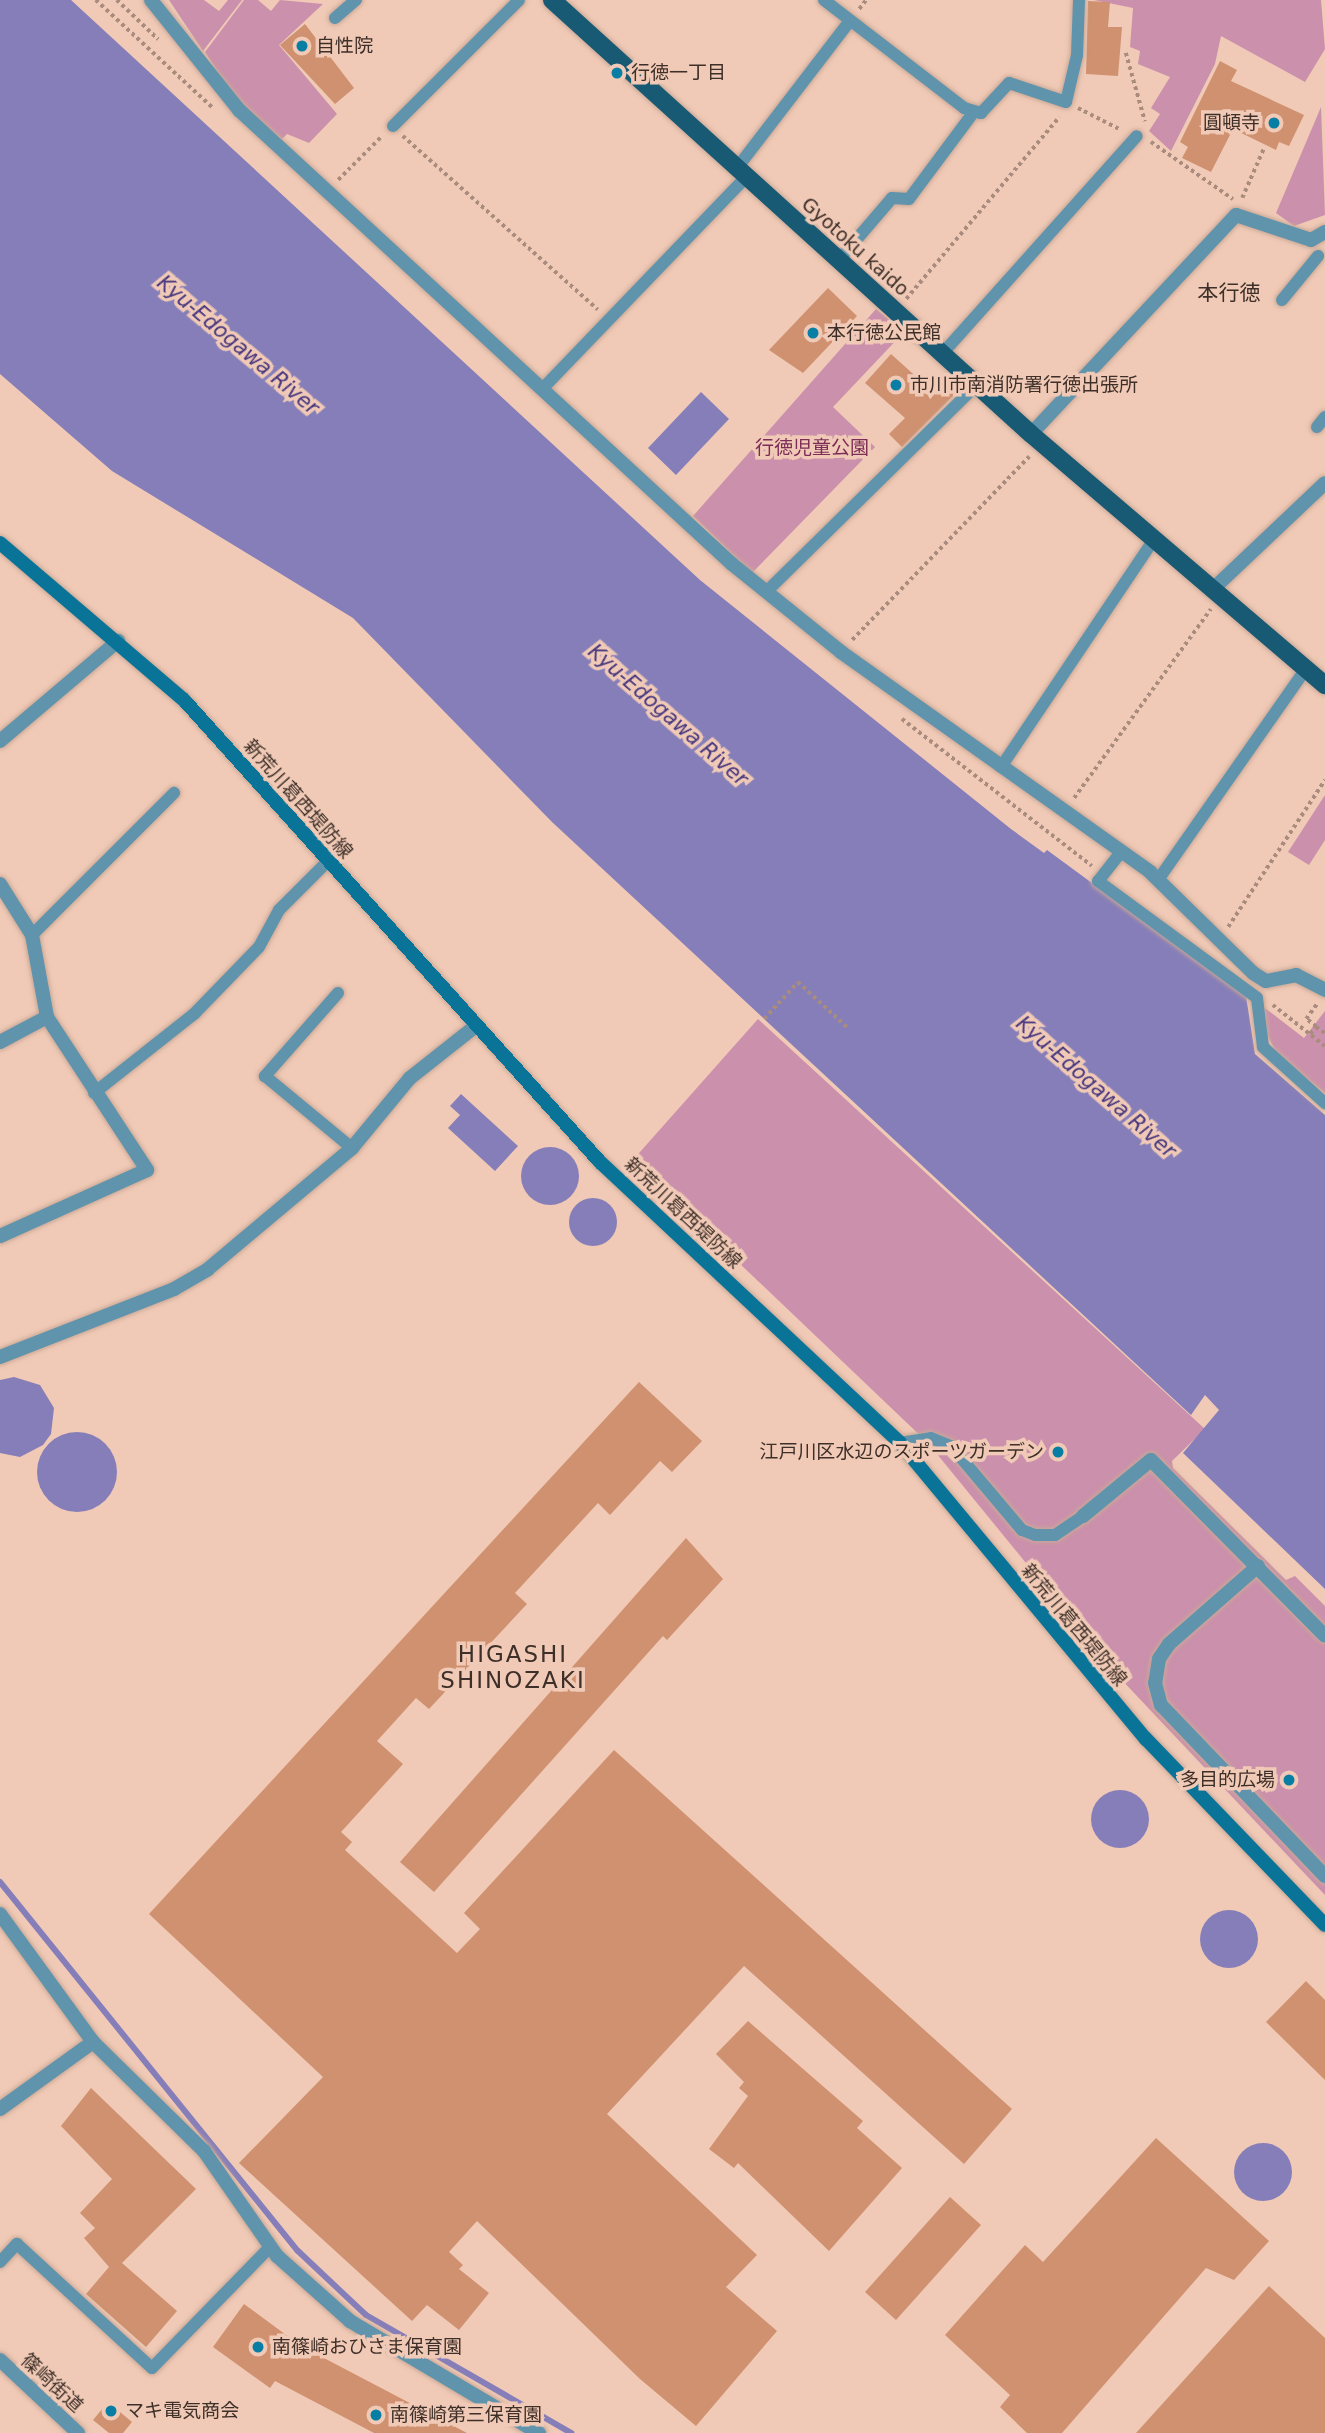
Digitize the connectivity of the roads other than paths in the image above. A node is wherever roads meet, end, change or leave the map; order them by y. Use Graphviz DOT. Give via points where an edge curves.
graph roads {
  1 [pos="151,0"];
  2 [pos="356,0"];
  3 [pos="519,0"];
  4 [pos="552,0"];
  5 [pos="824,0"];
  6 [pos="1079,0"];
  7 [pos="335,18"];
  8 [pos="849,22"];
  9 [pos="974,113"];
  10 [pos="393,126"];
  11 [pos="1140,137"];
  12 [pos="742,172"];
  13 [pos="1325,232"];
  14 [pos="1311,240"];
  15 [pos="1322,259"];
  16 [pos="838,261"];
  17 [pos="1282,300"];
  18 [pos="942,354"];
  19 [pos="977,385"];
  20 [pos="545,386"];
  21 [pos="1036,439"];
  22 [pos="1325,483"];
  23 [pos="1154,539"];
  24 [pos="0,543"];
  25 [pos="766,592"];
  26 [pos="1217,592"];
  27 [pos="118,641"];
  28 [pos="1306,669"];
  29 [pos="1325,685"];
  30 [pos="0,741"];
  31 [pos="1001,767"];
  32 [pos="174,793"];
  33 [pos="1121,852"];
  34 [pos="328,861"];
  35 [pos="1158,880"];
  36 [pos="0,884"];
  37 [pos="32,935"];
  38 [pos="338,993"];
  39 [pos="1324,994"];
  40 [pos="47,1017"];
  41 [pos="477,1025"];
  42 [pos="0,1042"];
  43 [pos="94,1093"];
  44 [pos="1325,1103"];
  45 [pos="352,1148"];
  46 [pos="0,1236"];
  47 [pos="0,1357"];
  48 [pos="900,1443"];
  49 [pos="1083,1516"];
  50 [pos="1258,1566"];
  51 [pos="1325,1636"];
  52 [pos="1325,1876"];
  53 [pos="0,1914"];
  54 [pos="1325,1925"];
  55 [pos="93,2042"];
  56 [pos="0,2109"];
  57 [pos="270,2247"];
  58 [pos="0,2262"];
  59 [pos="0,2360"];
  60 [pos="78,2433"];
  61 [pos="539,2433"];
  1 -- 20 [label="street" via="239,110"];
  2 -- 7 [label="lane"];
  3 -- 10 [label="lane"];
  4 -- 12 [label="main road, Gyotoku kaido"];
  5 -- 8 [label="lane"];
  6 -- 9 [label="lane" via="1077,55 1068,103 1009,83 981,113"];
  8 -- 9 [label="lane"];
  8 -- 12 [label="lane"];
  9 -- 16 [label="lane" via="909,199 892,198"];
  11 -- 18 [label="lane"];
  12 -- 16 [label="main road, Gyotoku kaido"];
  12 -- 20 [label="lane"];
  13 -- 14 [label="street"];
  14 -- 15 [label="lane"];
  14 -- 21 [label="street" via="1236,215"];
  15 -- 17 [label="lane"];
  16 -- 18 [label="main road, Gyotoku kaido"];
  18 -- 19 [label="main road, Gyotoku kaido"];
  19 -- 21 [label="main road, Gyotoku kaido"];
  19 -- 25 [label="lane"];
  20 -- 25 [label="street"];
  21 -- 23 [label="main road, Gyotoku kaido"];
  22 -- 26 [label="street"];
  23 -- 26 [label="main road, Gyotoku kaido"];
  23 -- 31 [label="lane"];
  24 -- 27 [label="main road, 新荒川葛西堤防線"];
  25 -- 31 [label="street"];
  26 -- 28 [label="main road, Gyotoku kaido"];
  27 -- 30 [label="street"];
  27 -- 34 [label="main road, 新荒川葛西堤防線" via="184,701"];
  28 -- 29 [label="main road, Gyotoku kaido"];
  28 -- 35 [label="lane"];
  31 -- 33 [label="street"];
  32 -- 37 [label="lane"];
  33 -- 35 [label="street"];
  33 -- 44 [label="lane" via="1098,881 1257,998 1263,1047"];
  34 -- 41 [label="main road, 新荒川葛西堤防線"];
  34 -- 43 [label="lane" via="279,910 259,947 194,1014"];
  35 -- 39 [label="street" via="1262,979 1292,974"];
  36 -- 37 [label="street"];
  37 -- 40 [label="street"];
  38 -- 45 [label="lane" via="265,1076"];
  40 -- 42 [label="street"];
  40 -- 43 [label="street"];
  41 -- 45 [label="street" via="410,1078"];
  41 -- 48 [label="main road, 新荒川葛西堤防線" via="600,1162"];
  43 -- 46 [label="street" via="147,1170"];
  45 -- 47 [label="street" via="208,1269 174,1289"];
  48 -- 49 [label="lane" via="931,1438 951,1446 1022,1530 1055,1535"];
  48 -- 54 [label="main road, 新荒川葛西堤防線" via="1146,1739"];
  49 -- 50 [label="street" via="1151,1460"];
  50 -- 51 [label="street"];
  50 -- 52 [label="street" via="1169,1644 1159,1660 1155,1683 1161,1705"];
  53 -- 55 [label="street"];
  55 -- 56 [label="street"];
  55 -- 57 [label="street" via="204,2151"];
  57 -- 58 [label="lane" via="152,2368 17,2244"];
  57 -- 61 [label="street" via="350,2321"];
  59 -- 60 [label="street, 篠崎街道"];
}
